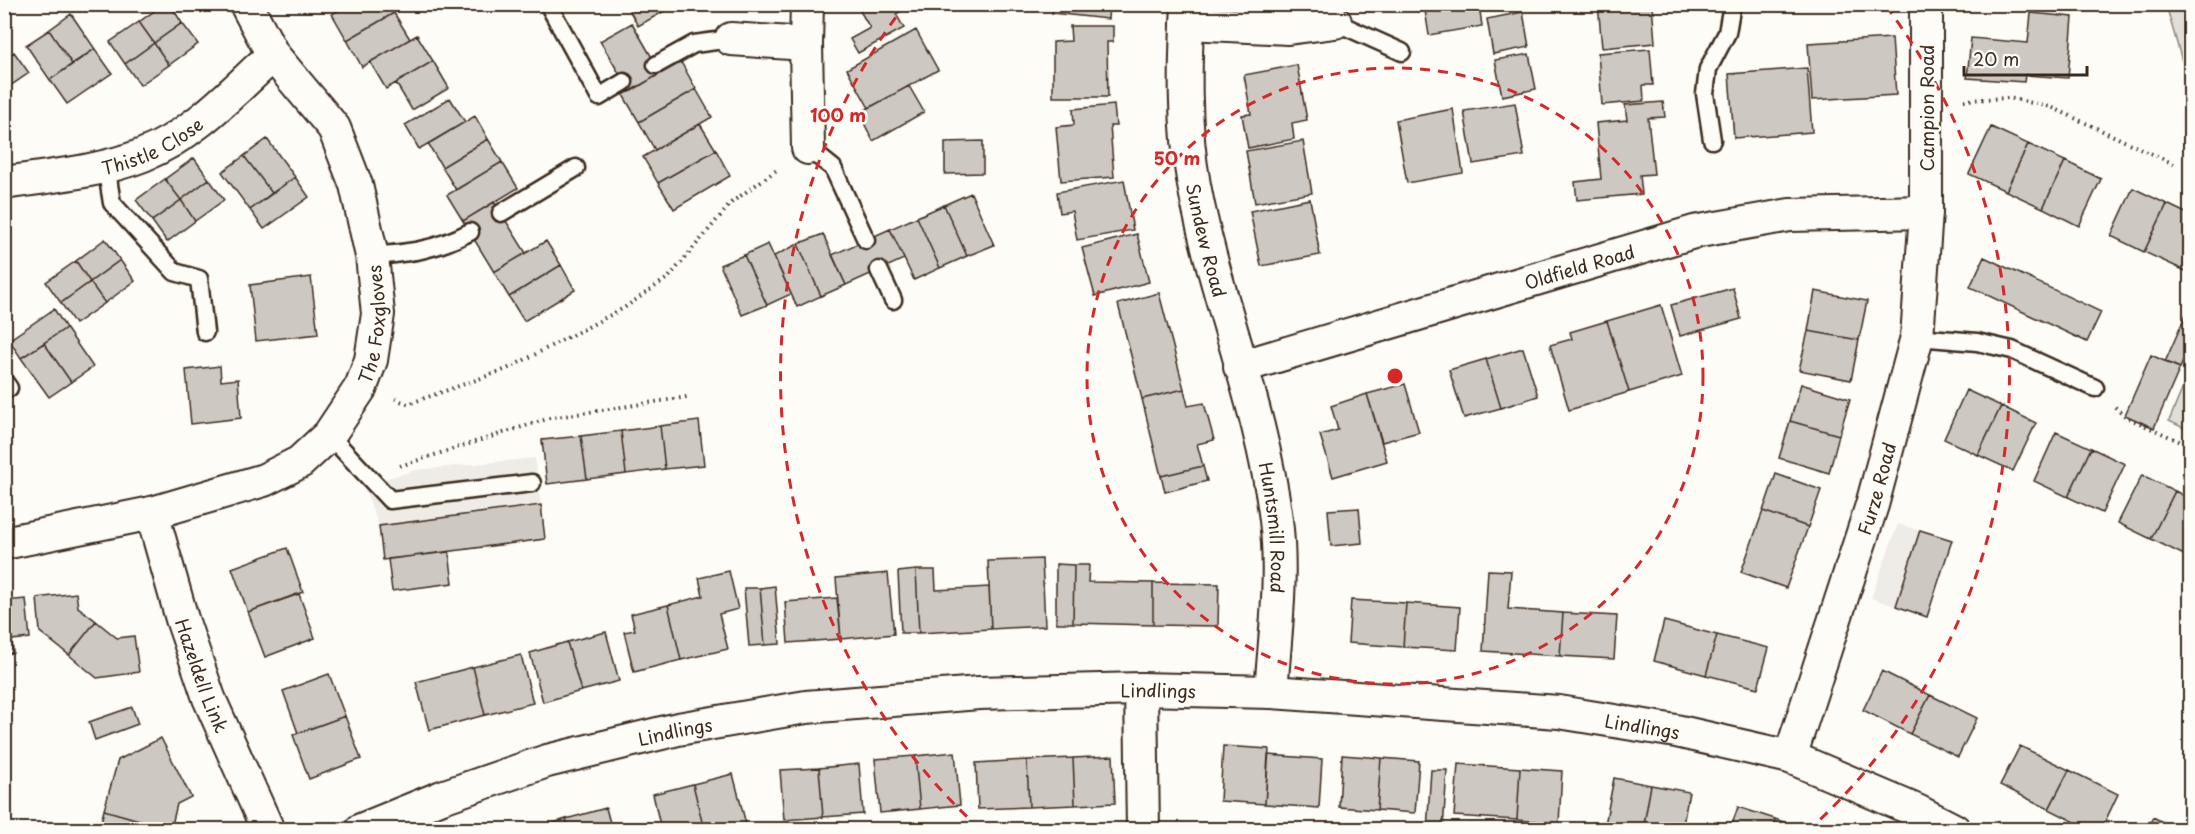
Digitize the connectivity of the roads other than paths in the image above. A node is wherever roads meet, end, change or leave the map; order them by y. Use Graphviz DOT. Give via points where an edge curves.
graph roads {
  1 [pos="246,4"];
  2 [pos="548,4"];
  3 [pos="807,4"];
  4 [pos="1732,4"];
  5 [pos="1926,4"];
  6 [pos="1188,14"];
  7 [pos="1335,22"];
  8 [pos="731,39"];
  9 [pos="806,44"];
  10 [pos="1402,52"];
  11 [pos="273,55"];
  12 [pos="656,65"];
  13 [pos="624,82"];
  14 [pos="1712,140"];
  15 [pos="808,148"];
  16 [pos="106,166"];
  17 [pos="576,168"];
  18 [pos="4,183"];
  19 [pos="1926,212"];
  20 [pos="501,213"];
  21 [pos="470,232"];
  22 [pos="866,240"];
  23 [pos="372,256"];
  24 [pos="879,270"];
  25 [pos="893,300"];
  26 [pos="205,332"];
  27 [pos="1917,337"];
  28 [pos="1240,367"];
  29 [pos="4,381"];
  30 [pos="2095,388"];
  31 [pos="4,391"];
  32 [pos="329,435"];
  33 [pos="532,483"];
  34 [pos="152,513"];
  35 [pos="4,543"];
  36 [pos="1141,689"];
  37 [pos="1271,692"];
  38 [pos="1790,757"];
  39 [pos="268,830"];
  40 [pos="361,830"];
  41 [pos="1143,830"];
  42 [pos="1954,830"];
  1 -- 11 [label="street, The Foxgloves"];
  2 -- 13 [label="lane" via="599,97"];
  3 -- 9 [label="street"];
  4 -- 14 [label="lane" via="1727,33 1708,69 1705,94"];
  5 -- 19 [label="street, Campion Road"];
  6 -- 7 [label="street" via="1288,28"];
  6 -- 28 [label="street, Sundew Road" via="1186,110 1194,184"];
  7 -- 10 [label="lane"];
  8 -- 9 [label="street"];
  8 -- 12 [label="lane" via="694,44"];
  9 -- 15 [label="street"];
  11 -- 16 [label="street, Thistle Close" via="174,139 144,155"];
  11 -- 23 [label="street, The Foxgloves" via="334,128 356,185"];
  15 -- 22 [label="lane" via="833,168"];
  16 -- 18 [label="street, Thistle Close"];
  16 -- 26 [label="lane" via="112,203 175,272 199,279"];
  17 -- 20 [label="lane"];
  19 -- 27 [label="street, Furze Road"];
  19 -- 28 [label="street, Oldfield Road" via="1790,215 1694,232"];
  21 -- 23 [label="lane" via="448,244"];
  23 -- 32 [label="street, The Foxgloves" via="378,314 370,360 361,387"];
  24 -- 25 [label="lane"];
  27 -- 30 [label="lane" via="1977,342 2012,350"];
  27 -- 38 [label="street, Furze Road" via="1872,505"];
  28 -- 37 [label="street, Huntsmill Road" via="1276,520 1279,577"];
  29 -- 31 [label="lane" via="9,388"];
  32 -- 33 [label="lane" via="390,500"];
  32 -- 34 [label="street, The Foxgloves" via="300,462 264,480"];
  34 -- 35 [label="street, The Foxgloves"];
  34 -- 39 [label="street, Hazeldell Link" via="209,698"];
  36 -- 37 [label="street, Lindlings"];
  36 -- 40 [label="street, Lindlings" via="980,693 806,707 678,729 547,761"];
  36 -- 41 [label="street"];
  37 -- 38 [label="street, Lindlings" via="1559,712 1676,731"];
  38 -- 42 [label="street, Lindlings"];
}
